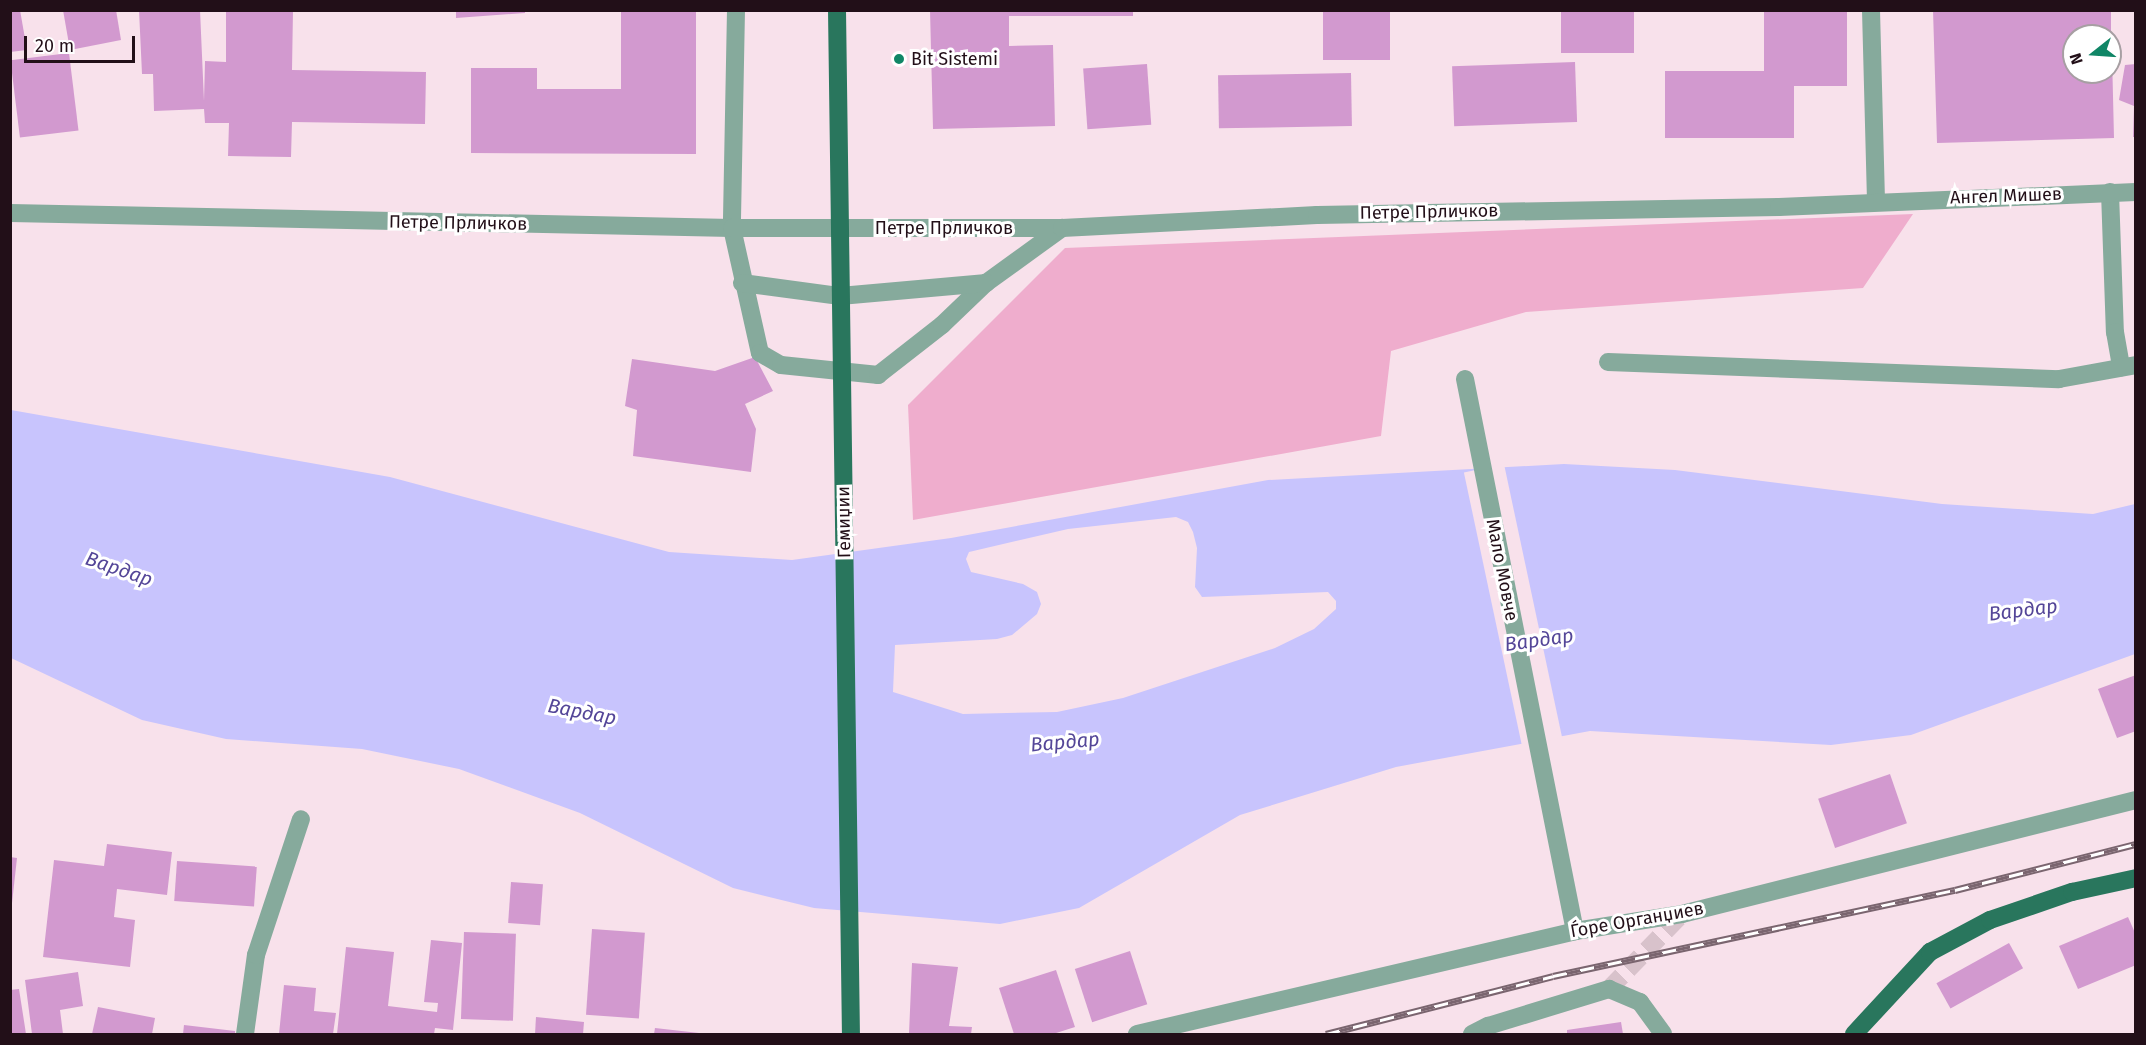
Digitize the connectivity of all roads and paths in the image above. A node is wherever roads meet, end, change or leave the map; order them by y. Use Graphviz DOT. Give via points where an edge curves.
graph roads {
  1 [pos="736,10"];
  2 [pos="837,10"];
  3 [pos="1871,10"];
  4 [pos="2110,192"];
  5 [pos="2136,192"];
  6 [pos="1876,201"];
  7 [pos="10,213"];
  8 [pos="732,228"];
  9 [pos="1062,228"];
  10 [pos="742,283"];
  11 [pos="987,283"];
  12 [pos="1608,362"];
  13 [pos="2128,366"];
  14 [pos="1465,380"];
  15 [pos="2136,800"];
  16 [pos="302,819"];
  17 [pos="2136,878"];
  18 [pos="1575,931"];
  19 [pos="245,1035"];
  20 [pos="851,1035"];
  21 [pos="1137,1035"];
  22 [pos="1472,1035"];
  23 [pos="1663,1035"];
  24 [pos="1854,1035"];
  1 -- 8 [label="street"];
  2 -- 20 [label="main road, Гемиџии, bridge"];
  3 -- 6 [label="street"];
  4 -- 5 [label="street, Ангел Мишев"];
  4 -- 6 [label="street, Ангел Мишев"];
  4 -- 13 [label="street" via="2115,332"];
  6 -- 9 [label="street, Петре Прличков" via="1779,207 1317,215"];
  7 -- 8 [label="street, Петре Прличков"];
  8 -- 9 [label="street, Петре Прличков"];
  8 -- 10 [label="street"];
  9 -- 11 [label="street"];
  10 -- 11 [label="street" via="840,296"];
  10 -- 11 [label="street" via="760,353 781,365 878,375 942,325"];
  12 -- 13 [label="street" via="2059,378"];
  14 -- 18 [label="street, Мало Мовче"];
  15 -- 18 [label="street, Ѓоре Органџиев" via="1682,914"];
  16 -- 19 [label="street" via="256,955"];
  17 -- 24 [label="main road" via="2072,892 1990,920 1929,952"];
  18 -- 21 [label="street, Ѓоре Органџиев"];
  22 -- 23 [label="street" via="1488,1026 1609,989 1640,1002"];
}
